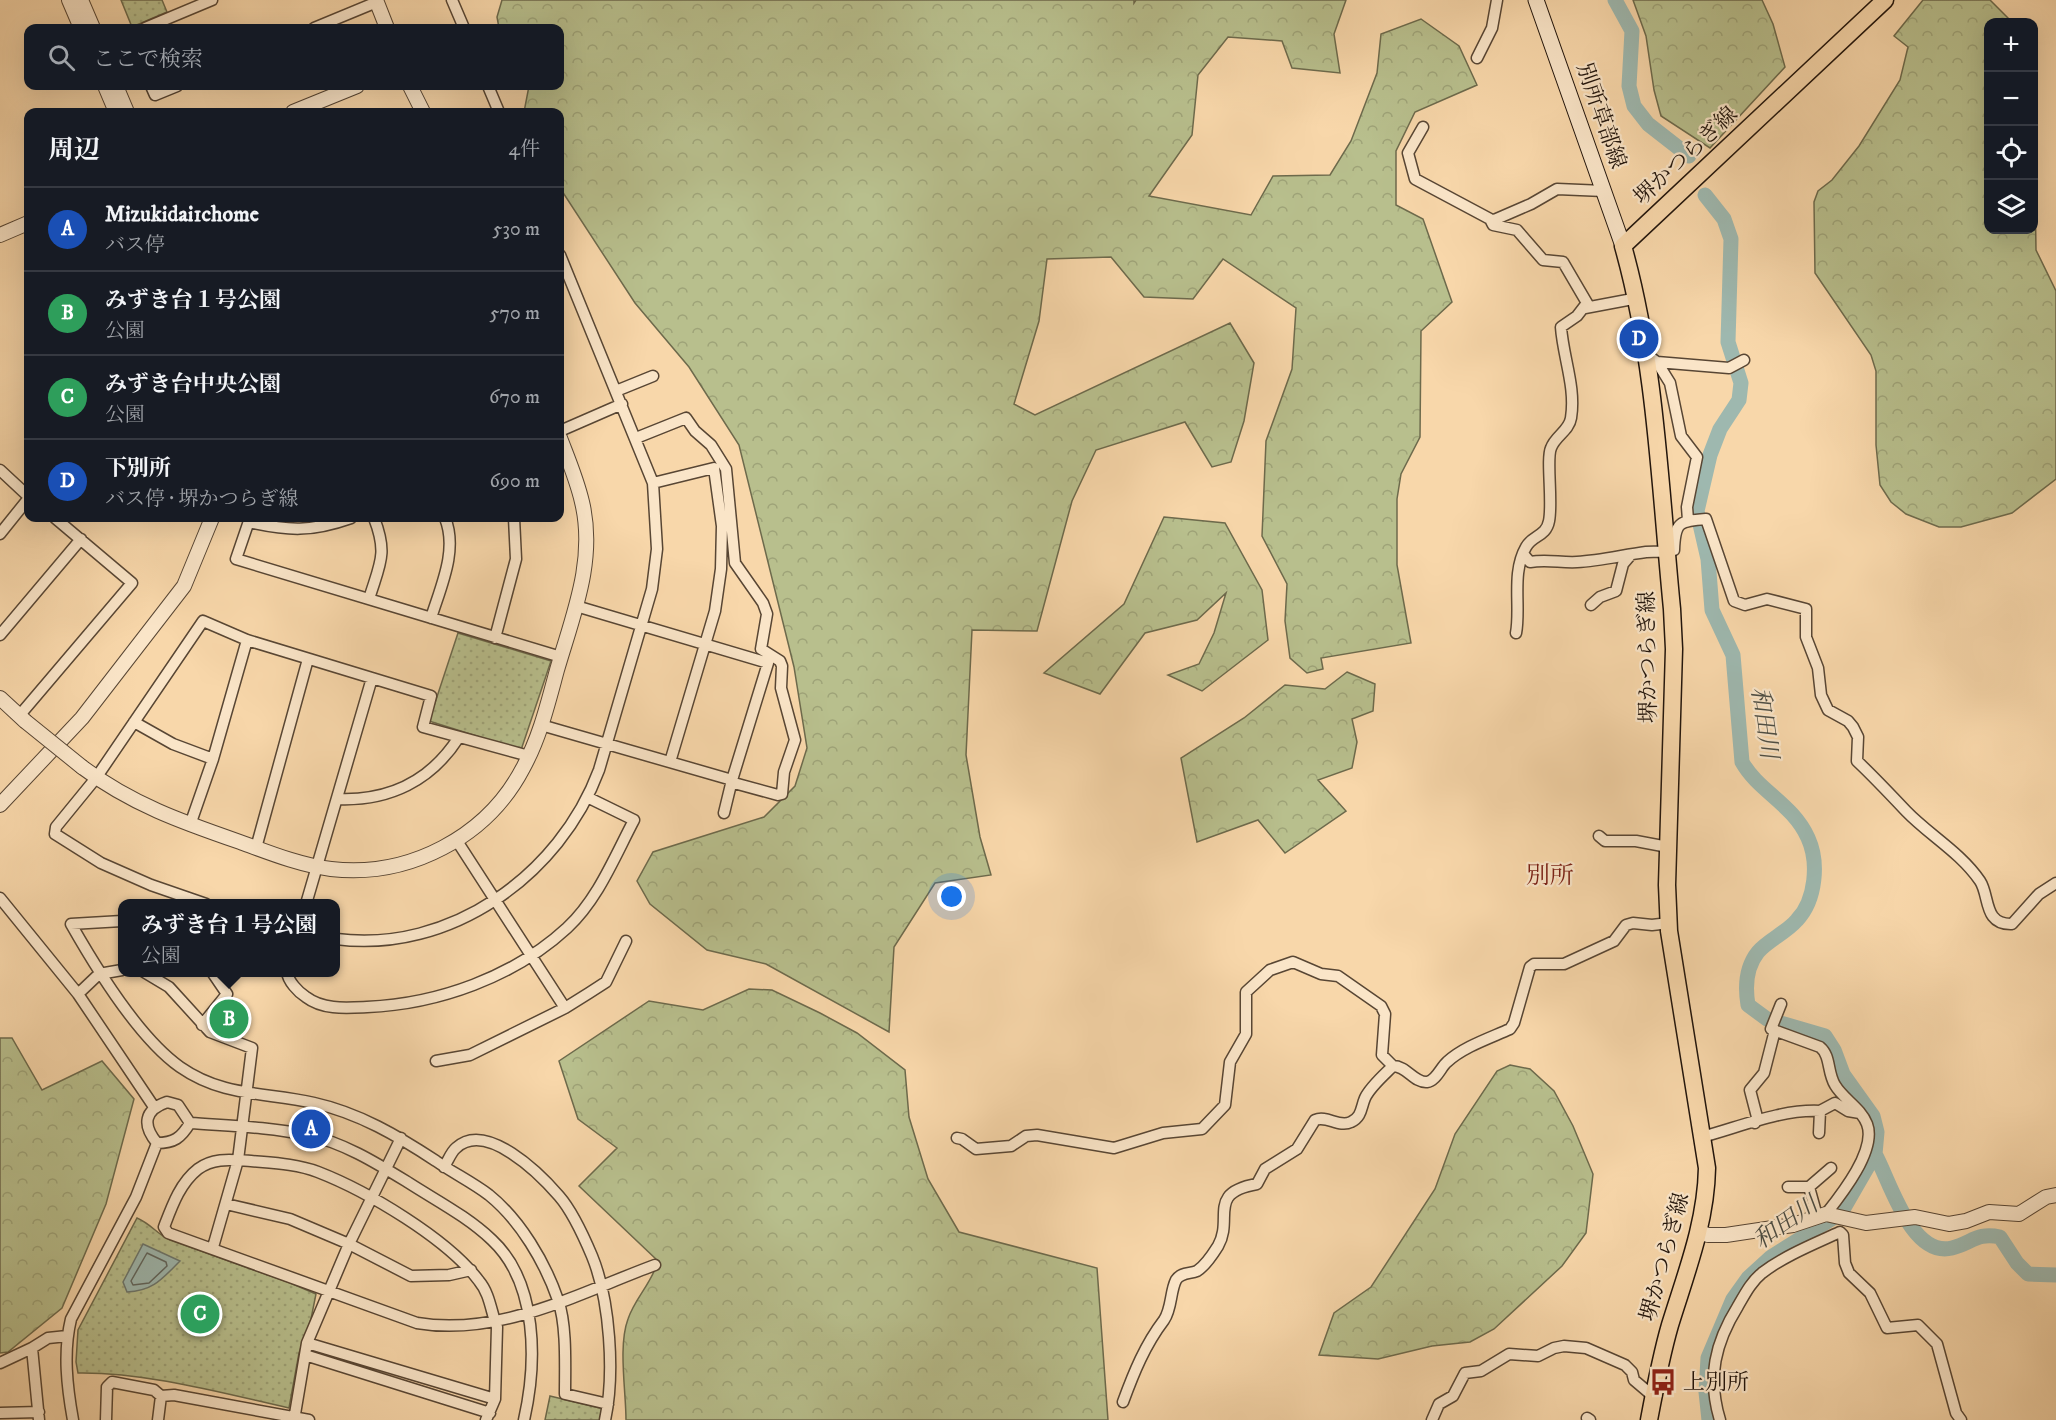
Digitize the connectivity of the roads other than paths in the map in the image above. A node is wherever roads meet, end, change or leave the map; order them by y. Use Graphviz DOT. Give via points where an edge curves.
graph roads {
  1 [pos="69,0"];
  2 [pos="81,0"];
  3 [pos="212,0"];
  4 [pos="452,0"];
  5 [pos="1497,0"];
  6 [pos="1536,0"];
  7 [pos="1885,0"];
  8 [pos="377,1"];
  9 [pos="79,24"];
  10 [pos="91,24"];
  11 [pos="155,24"];
  12 [pos="323,24"];
  13 [pos="386,24"];
  14 [pos="462,24"];
  15 [pos="1477,58"];
  16 [pos="107,90"];
  17 [pos="118,90"];
  18 [pos="153,90"];
  19 [pos="167,90"];
  20 [pos="347,90"];
  21 [pos="412,90"];
  22 [pos="490,90"];
  23 [pos="114,108"];
  24 [pos="125,108"];
  25 [pos="303,108"];
  26 [pos="421,108"];
  27 [pos="497,108"];
  28 [pos="1423,127"];
  29 [pos="1604,191"];
  30 [pos="1490,219"];
  31 [pos="24,225"];
  32 [pos="0,235"];
  33 [pos="1623,246"];
  34 [pos="564,265"];
  35 [pos="1638,298"];
  36 [pos="1585,308"];
  37 [pos="1651,358"];
  38 [pos="1744,360"];
  39 [pos="653,376"];
  40 [pos="616,390"];
  41 [pos="622,404"];
  42 [pos="564,429"];
  43 [pos="636,438"];
  44 [pos="564,449"];
  45 [pos="0,470"];
  46 [pos="652,483"];
  47 [pos="24,493"];
  48 [pos="24,502"];
  49 [pos="1688,520"];
  50 [pos="60,522"];
  51 [pos="210,522"];
  52 [pos="248,522"];
  53 [pos="256,522"];
  54 [pos="338,522"];
  55 [pos="376,522"];
  56 [pos="447,522"];
  57 [pos="514,522"];
  58 [pos="0,534"];
  59 [pos="81,539"];
  60 [pos="1666,552"];
  61 [pos="1524,555"];
  62 [pos="1629,557"];
  63 [pos="369,599"];
  64 [pos="576,606"];
  65 [pos="1591,606"];
  66 [pos="431,618"];
  67 [pos="643,626"];
  68 [pos="1516,633"];
  69 [pos="0,635"];
  70 [pos="495,638"];
  71 [pos="248,640"];
  72 [pos="705,643"];
  73 [pos="561,657"];
  74 [pos="308,659"];
  75 [pos="372,678"];
  76 [pos="1,701"];
  77 [pos="22,718"];
  78 [pos="134,722"];
  79 [pos="541,725"];
  80 [pos="459,737"];
  81 [pos="608,743"];
  82 [pos="529,756"];
  83 [pos="213,759"];
  84 [pos="670,762"];
  85 [pos="96,778"];
  86 [pos="732,780"];
  87 [pos="589,798"];
  88 [pos="338,799"];
  89 [pos="0,805"];
  90 [pos="724,813"];
  91 [pos="190,825"];
  92 [pos="1599,836"];
  93 [pos="458,841"];
  94 [pos="1668,847"];
  95 [pos="256,848"];
  96 [pos="316,866"];
  97 [pos="2056,883"];
  98 [pos="0,898"];
  99 [pos="194,899"];
  100 [pos="307,899"];
  101 [pos="496,901"];
  102 [pos="118,921"];
  103 [pos="1669,923"];
  104 [pos="340,939"];
  105 [pos="626,941"];
  106 [pos="532,956"];
  107 [pos="118,971"];
  108 [pos="99,974"];
  109 [pos="152,977"];
  110 [pos="216,977"];
  111 [pos="290,977"];
  112 [pos="78,994"];
  113 [pos="1781,1004"];
  114 [pos="565,1008"];
  115 [pos="202,1025"];
  116 [pos="1775,1030"];
  117 [pos="436,1061"];
  118 [pos="1393,1066"];
  119 [pos="249,1094"];
  120 [pos="154,1107"];
  121 [pos="1820,1111"];
  122 [pos="1860,1113"];
  123 [pos="190,1123"];
  124 [pos="1755,1123"];
  125 [pos="245,1127"];
  126 [pos="1819,1133"];
  127 [pos="1702,1137"];
  128 [pos="401,1138"];
  129 [pos="957,1138"];
  130 [pos="157,1143"];
  131 [pos="238,1160"];
  132 [pos="444,1167"];
  133 [pos="1831,1168"];
  134 [pos="385,1169"];
  135 [pos="1788,1187"];
  136 [pos="1809,1187"];
  137 [pos="2056,1194"];
  138 [pos="371,1199"];
  139 [pos="226,1204"];
  140 [pos="1825,1215"];
  141 [pos="1851,1221"];
  142 [pos="1699,1232"];
  143 [pos="1840,1232"];
  144 [pos="349,1244"];
  145 [pos="213,1247"];
  146 [pos="655,1265"];
  147 [pos="471,1270"];
  148 [pos="601,1285"];
  149 [pos="328,1291"];
  150 [pos="559,1302"];
  151 [pos="529,1313"];
  152 [pos="495,1321"];
  153 [pos="67,1336"];
  154 [pos="308,1343"];
  155 [pos="32,1348"];
  156 [pos="305,1355"];
  157 [pos="0,1363"];
  158 [pos="161,1396"];
  159 [pos="1654,1396"];
  160 [pos="495,1399"];
  161 [pos="1123,1402"];
  162 [pos="608,1404"];
  163 [pos="0,1413"];
  164 [pos="39,1416"];
  165 [pos="488,1416"];
  166 [pos="294,1419"];
  167 [pos="73,1420"];
  168 [pos="106,1420"];
  169 [pos="158,1420"];
  170 [pos="309,1420"];
  171 [pos="524,1420"];
  172 [pos="605,1420"];
  173 [pos="1432,1420"];
  174 [pos="1649,1420"];
  175 [pos="1720,1420"];
  176 [pos="1961,1420"];
  1 -- 9 [label="street"];
  2 -- 10 [label="street"];
  3 -- 11 [label="street"];
  4 -- 14 [label="street"];
  5 -- 15 [label="street" via="1492,28"];
  6 -- 29 [label="main road, 別所草部線"];
  7 -- 33 [label="main road, 堺かつらぎ線"];
  8 -- 12 [label="street"];
  8 -- 13 [label="street"];
  16 -- 23 [label="street"];
  17 -- 24 [label="street"];
  18 -- 19 [label="street" via="155,95"];
  20 -- 25 [label="street"];
  21 -- 26 [label="street"];
  22 -- 27 [label="street"];
  28 -- 30 [label="street" via="1408,153 1415,178"];
  29 -- 30 [label="street" via="1557,189"];
  29 -- 33 [label="main road, 別所草部線"];
  30 -- 36 [label="street" via="1493,225 1517,230 1543,260 1563,262 1587,303"];
  31 -- 32 [label="street"];
  33 -- 35 [label="main road, 堺かつらぎ線"];
  34 -- 40 [label="street"];
  35 -- 36 [label="street"];
  35 -- 37 [label="main road, 堺かつらぎ線"];
  36 -- 61 [label="street" via="1561,327 1569,370 1571,418 1550,448 1552,503 1547,528 1525,547"];
  37 -- 38 [label="street" via="1729,368"];
  37 -- 49 [label="street" via="1670,382 1680,435 1697,457"];
  37 -- 60 [label="main road, 堺かつらぎ線"];
  39 -- 40 [label="street"];
  40 -- 41 [label="street"];
  41 -- 42 [label="street"];
  41 -- 43 [label="street"];
  43 -- 46 [label="street"];
  43 -- 86 [label="street" via="686,418 721,458 728,482 735,563 767,614 761,649 782,666 781,688 795,740 784,772 782,794"];
  44 -- 64 [label="street" via="582,500 587,531 584,574"];
  45 -- 47 [label="street"];
  46 -- 67 [label="street" via="657,549"];
  46 -- 72 [label="street" via="714,468 722,526 721,569 715,611"];
  48 -- 58 [label="street"];
  49 -- 60 [label="street" via="1674,530 1674,550"];
  49 -- 97 [label="street" via="1706,519 1734,601 1738,604 1767,598 1806,609 1806,637 1818,668 1821,695 1828,710 1853,727 1858,737 1857,761 1981,882 1988,909 1997,919 2013,924 2039,894"];
  50 -- 59 [label="street"];
  51 -- 89 [label="street" via="177,596 82,718"];
  52 -- 63 [label="street" via="236,559"];
  53 -- 54 [label="street" via="285,530 312,530"];
  55 -- 63 [label="street" via="383,540 382,556"];
  56 -- 66 [label="street" via="450,529 447,566"];
  57 -- 70 [label="street" via="516,559"];
  59 -- 69 [label="street"];
  59 -- 77 [label="street" via="132,583"];
  60 -- 62 [label="street"];
  60 -- 94 [label="main road, 堺かつらぎ線" via="1674,649"];
  61 -- 62 [label="street" via="1530,562 1549,559 1574,563"];
  61 -- 68 [label="street" via="1517,580"];
  62 -- 65 [label="street" via="1623,564 1616,591 1599,597"];
  63 -- 66 [label="street"];
  64 -- 67 [label="street"];
  64 -- 73 [label="street"];
  66 -- 70 [label="street"];
  67 -- 72 [label="street"];
  67 -- 81 [label="street"];
  70 -- 73 [label="street"];
  71 -- 74 [label="street"];
  71 -- 78 [label="street" via="202,621"];
  71 -- 83 [label="street"];
  72 -- 84 [label="street"];
  72 -- 86 [label="street" via="768,663"];
  73 -- 79 [label="street"];
  74 -- 75 [label="street"];
  74 -- 95 [label="street"];
  75 -- 80 [label="street" via="431,696 423,727"];
  75 -- 88 [label="street"];
  76 -- 77 [label="street"];
  77 -- 85 [label="street, bridge"];
  78 -- 83 [label="street" via="173,744"];
  78 -- 85 [label="street"];
  79 -- 81 [label="street"];
  79 -- 82 [label="street"];
  80 -- 82 [label="street"];
  80 -- 88 [label="street" via="447,756 413,783 379,797"];
  81 -- 84 [label="street"];
  81 -- 87 [label="street"];
  82 -- 93 [label="street" via="506,795"];
  83 -- 91 [label="street"];
  84 -- 86 [label="street"];
  85 -- 91 [label="street" via="133,801"];
  85 -- 99 [label="street" via="56,827 55,834 101,863"];
  86 -- 90 [label="street"];
  87 -- 101 [label="street" via="543,860"];
  87 -- 106 [label="street" via="634,820 587,908"];
  88 -- 96 [label="street"];
  91 -- 95 [label="street"];
  92 -- 94 [label="street" via="1605,841"];
  93 -- 96 [label="street" via="420,859 388,868"];
  93 -- 101 [label="street"];
  94 -- 103 [label="main road, 堺かつらぎ線"];
  95 -- 96 [label="street"];
  96 -- 100 [label="street"];
  98 -- 112 [label="street"];
  101 -- 104 [label="street" via="428,931 387,940"];
  101 -- 106 [label="street"];
  102 -- 108 [label="street" via="71,924"];
  103 -- 118 [label="street" via="1633,922 1614,941 1564,964 1534,964 1510,1029 1458,1054 1432,1080 1419,1080 1409,1071"];
  103 -- 127 [label="main road, 堺かつらぎ線"];
  105 -- 114 [label="street" via="606,982"];
  106 -- 111 [label="street" via="435,998 389,1006 342,1009 315,1004"];
  106 -- 114 [label="street"];
  107 -- 108 [label="street"];
  108 -- 112 [label="street"];
  108 -- 119 [label="street" via="161,1051 180,1067 224,1089"];
  109 -- 115 [label="street" via="169,987"];
  110 -- 115 [label="street" via="227,994"];
  112 -- 120 [label="street"];
  113 -- 116 [label="street" via="1771,1029"];
  114 -- 117 [label="street" via="470,1055"];
  115 -- 119 [label="street" via="223,1039 252,1048"];
  116 -- 122 [label="street" via="1826,1052 1835,1085"];
  116 -- 124 [label="street" via="1764,1072 1751,1086"];
  118 -- 129 [label="street" via="1382,1055 1385,1014 1381,1006 1338,976 1321,974 1293,962 1270,970 1246,992 1246,1034 1230,1062 1225,1105 1202,1129 1163,1133 1114,1148 1037,1135 1026,1136 1011,1146 976,1149"];
  118 -- 161 [label="street" via="1365,1098 1357,1118 1342,1124 1315,1120 1292,1154 1265,1169 1260,1182 1227,1198 1222,1236 1205,1263 1176,1280 1167,1313 1138,1360"];
  119 -- 125 [label="street"];
  119 -- 128 [label="street" via="315,1103 352,1114"];
  120 -- 123 [label="street" via="166,1102 177,1105"];
  120 -- 130 [label="street" via="147,1119 149,1133"];
  121 -- 122 [label="street" via="1835,1103"];
  121 -- 124 [label="street" via="1794,1112"];
  121 -- 126 [label="street"];
  122 -- 140 [label="street" via="1867,1123 1868,1144 1848,1185"];
  123 -- 125 [label="street"];
  123 -- 130 [label="street" via="184,1134 171,1143"];
  124 -- 127 [label="street"];
  125 -- 131 [label="street"];
  125 -- 134 [label="street" via="310,1135"];
  127 -- 142 [label="main road, 堺かつらぎ線" via="1707,1168 1706,1200"];
  128 -- 132 [label="street"];
  128 -- 134 [label="street"];
  130 -- 153 [label="street" via="136,1197 87,1286"];
  131 -- 138 [label="street" via="317,1172"];
  131 -- 139 [label="street"];
  131 -- 145 [label="street" via="218,1159 199,1168 185,1181 164,1227 168,1233"];
  132 -- 148 [label="street" via="456,1148 465,1142 483,1139 504,1147 560,1197 593,1257"];
  132 -- 150 [label="street" via="491,1197 513,1220 535,1251"];
  133 -- 136 [label="street"];
  134 -- 138 [label="street"];
  134 -- 151 [label="street" via="493,1241 511,1266"];
  135 -- 136 [label="street"];
  136 -- 140 [label="street"];
  137 -- 141 [label="street" via="2019,1214 1989,1212 1949,1224 1915,1217 1877,1223"];
  138 -- 144 [label="street"];
  138 -- 147 [label="street" via="450,1250"];
  139 -- 144 [label="street" via="290,1220"];
  139 -- 145 [label="street"];
  140 -- 141 [label="street"];
  140 -- 142 [label="street" via="1793,1225 1726,1235"];
  141 -- 143 [label="street"];
  142 -- 159 [label="main road, 堺かつらぎ線"];
  143 -- 175 [label="street" via="1779,1263 1749,1287 1726,1325 1715,1354"];
  143 -- 176 [label="street" via="1849,1273 1870,1293 1887,1328 1918,1325 1937,1344"];
  144 -- 147 [label="street" via="411,1276"];
  144 -- 149 [label="street"];
  145 -- 149 [label="street"];
  146 -- 148 [label="street"];
  147 -- 152 [label="street" via="482,1283"];
  148 -- 150 [label="street"];
  148 -- 162 [label="street" via="607,1326"];
  149 -- 152 [label="street" via="417,1323 459,1327"];
  149 -- 154 [label="street"];
  150 -- 151 [label="street"];
  150 -- 162 [label="street" via="565,1394"];
  151 -- 152 [label="street"];
  151 -- 171 [label="street" via="532,1362"];
  152 -- 160 [label="street"];
  153 -- 155 [label="street" via="48,1338"];
  153 -- 167 [label="street"];
  154 -- 156 [label="street"];
  154 -- 160 [label="street"];
  155 -- 157 [label="street"];
  155 -- 164 [label="street"];
  156 -- 165 [label="street"];
  156 -- 166 [label="street"];
  158 -- 166 [label="street" via="174,1395"];
  158 -- 168 [label="street" via="154,1390 112,1382 107,1387"];
  158 -- 169 [label="street"];
  159 -- 173 [label="street" via="1634,1380 1625,1365 1586,1348 1564,1346 1538,1356 1509,1354 1481,1371 1465,1372 1453,1396 1439,1404"];
  159 -- 174 [label="main road, 堺かつらぎ線"];
  160 -- 165 [label="street"];
  162 -- 172 [label="street"];
  163 -- 164 [label="street"];
  166 -- 170 [label="street"];
}
